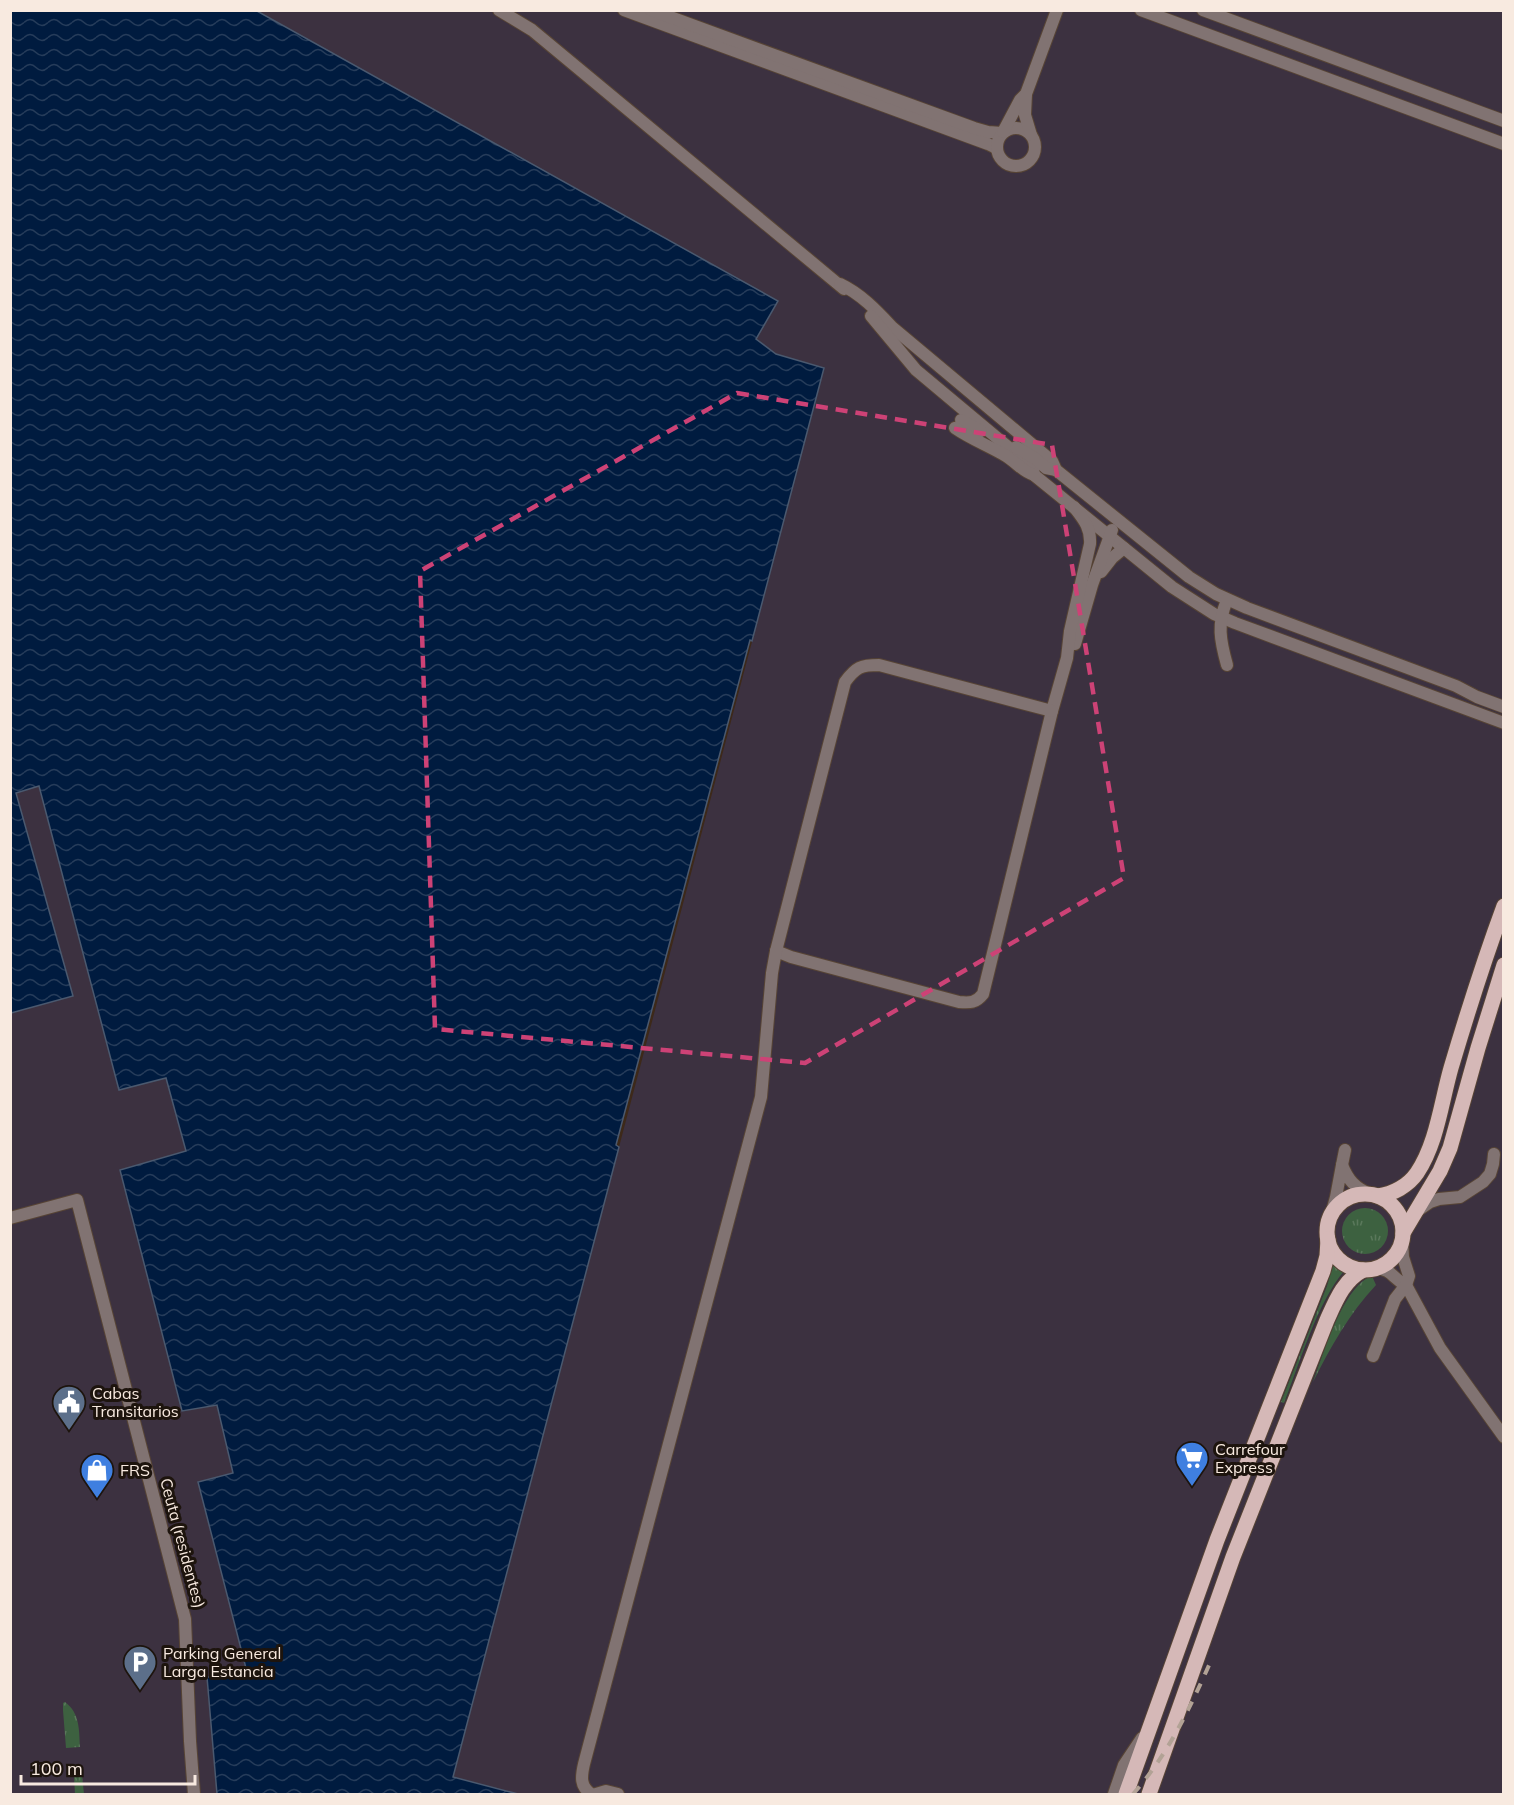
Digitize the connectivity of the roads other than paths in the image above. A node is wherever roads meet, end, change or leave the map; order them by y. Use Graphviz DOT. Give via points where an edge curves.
graph roads {
  1 [pos="499,10"];
  2 [pos="624,10"];
  3 [pos="651,10"];
  4 [pos="1057,10"];
  5 [pos="1141,10"];
  6 [pos="1203,10"];
  7 [pos="1026,94"];
  8 [pos="1503,121"];
  9 [pos="1002,132"];
  10 [pos="1031,135"];
  11 [pos="1503,144"];
  12 [pos="996,148"];
  13 [pos="840,284"];
  14 [pos="999,439"];
  15 [pos="1056,470"];
  16 [pos="1034,475"];
  17 [pos="1074,507"];
  18 [pos="1111,527"];
  19 [pos="1124,548"];
  20 [pos="1084,574"];
  21 [pos="1092,585"];
  22 [pos="1227,600"];
  23 [pos="1221,617"];
  24 [pos="1067,658"];
  25 [pos="1227,665"];
  26 [pos="1503,708"];
  27 [pos="1052,711"];
  28 [pos="1503,723"];
  29 [pos="1503,906"];
  30 [pos="776,951"];
  31 [pos="1503,965"];
  32 [pos="1499,987"];
  33 [pos="1345,1150"];
  34 [pos="1494,1154"];
  35 [pos="1342,1165"];
  36 [pos="1374,1195"];
  37 [pos="1416,1212"];
  38 [pos="1331,1215"];
  39 [pos="10,1218"];
  40 [pos="1403,1237"];
  41 [pos="1328,1239"];
  42 [pos="1370,1269"];
  43 [pos="1406,1285"];
  44 [pos="1373,1356"];
  45 [pos="1503,1437"];
  46 [pos="1152,1721"];
  47 [pos="194,1794"];
  48 [pos="591,1794"];
  49 [pos="596,1794"];
  50 [pos="618,1794"];
  51 [pos="1114,1794"];
  52 [pos="1126,1794"];
  53 [pos="1149,1794"];
  1 -- 13 [label="street" via="532,30"];
  2 -- 12 [label="street"];
  3 -- 9 [label="street" via="974,128"];
  4 -- 7 [label="street"];
  5 -- 11 [label="street"];
  6 -- 8 [label="street"];
  7 -- 9 [label="street"];
  7 -- 10 [label="street" via="1025,115"];
  9 -- 10 [label="street" via="1017,127"];
  9 -- 12 [label="street"];
  10 -- 12 [label="street" via="1035,150 1030,160 1020,166 1004,163"];
  13 -- 14 [label="street" via="916,370"];
  13 -- 15 [label="street" via="876,310 1052,461"];
  14 -- 15 [label="street" via="1028,453 1046,468"];
  14 -- 16 [label="street" via="1033,468"];
  14 -- 16 [label="street" via="958,424 964,435"];
  15 -- 18 [label="street" via="1107,510"];
  16 -- 17 [label="street"];
  17 -- 18 [label="street"];
  17 -- 20 [label="street" via="1091,534"];
  18 -- 19 [label="street"];
  18 -- 20 [label="street" via="1096,539"];
  18 -- 21 [label="street"];
  18 -- 22 [label="street"];
  19 -- 21 [label="street"];
  19 -- 23 [label="street" via="1181,593"];
  20 -- 24 [label="street"];
  21 -- 24 [label="street" via="1076,642"];
  22 -- 23 [label="street"];
  22 -- 26 [label="street" via="1456,686"];
  23 -- 25 [label="street" via="1219,633"];
  23 -- 28 [label="street"];
  24 -- 27 [label="street"];
  27 -- 30 [label="street" via="879,665 854,670 845,682"];
  27 -- 30 [label="street" via="983,993 978,1000 959,1002"];
  29 -- 36 [label="main road" via="1464,1024 1430,1148 1411,1180 1395,1191"];
  30 -- 48 [label="street" via="761,1097 584,1764 582,1784"];
  31 -- 32 [label="main road"];
  32 -- 37 [label="main road" via="1450,1148"];
  33 -- 35 [label="street"];
  34 -- 37 [label="street" via="1490,1174 1483,1182 1460,1197 1438,1199"];
  35 -- 36 [label="street" via="1353,1185"];
  35 -- 38 [label="street"];
  36 -- 38 [label="main road" via="1347,1198"];
  36 -- 40 [label="main road" via="1396,1210"];
  37 -- 40 [label="main road"];
  38 -- 41 [label="main road"];
  39 -- 47 [label="street, Ceuta (residentes)" via="77,1200 185,1619"];
  40 -- 42 [label="main road" via="1390,1261"];
  40 -- 43 [label="street" via="1403,1257 1409,1276"];
  41 -- 42 [label="main road" via="1339,1259 1352,1268"];
  41 -- 46 [label="main road" via="1323,1271 1217,1540"];
  42 -- 43 [label="street" via="1391,1272"];
  42 -- 53 [label="main road" via="1353,1276 1345,1285 1323,1330 1233,1557"];
  43 -- 44 [label="street" via="1395,1299"];
  43 -- 45 [label="street" via="1440,1348"];
  46 -- 51 [label="street" via="1124,1765"];
  46 -- 52 [label="main road"];
  49 -- 50 [label="street"];
}
